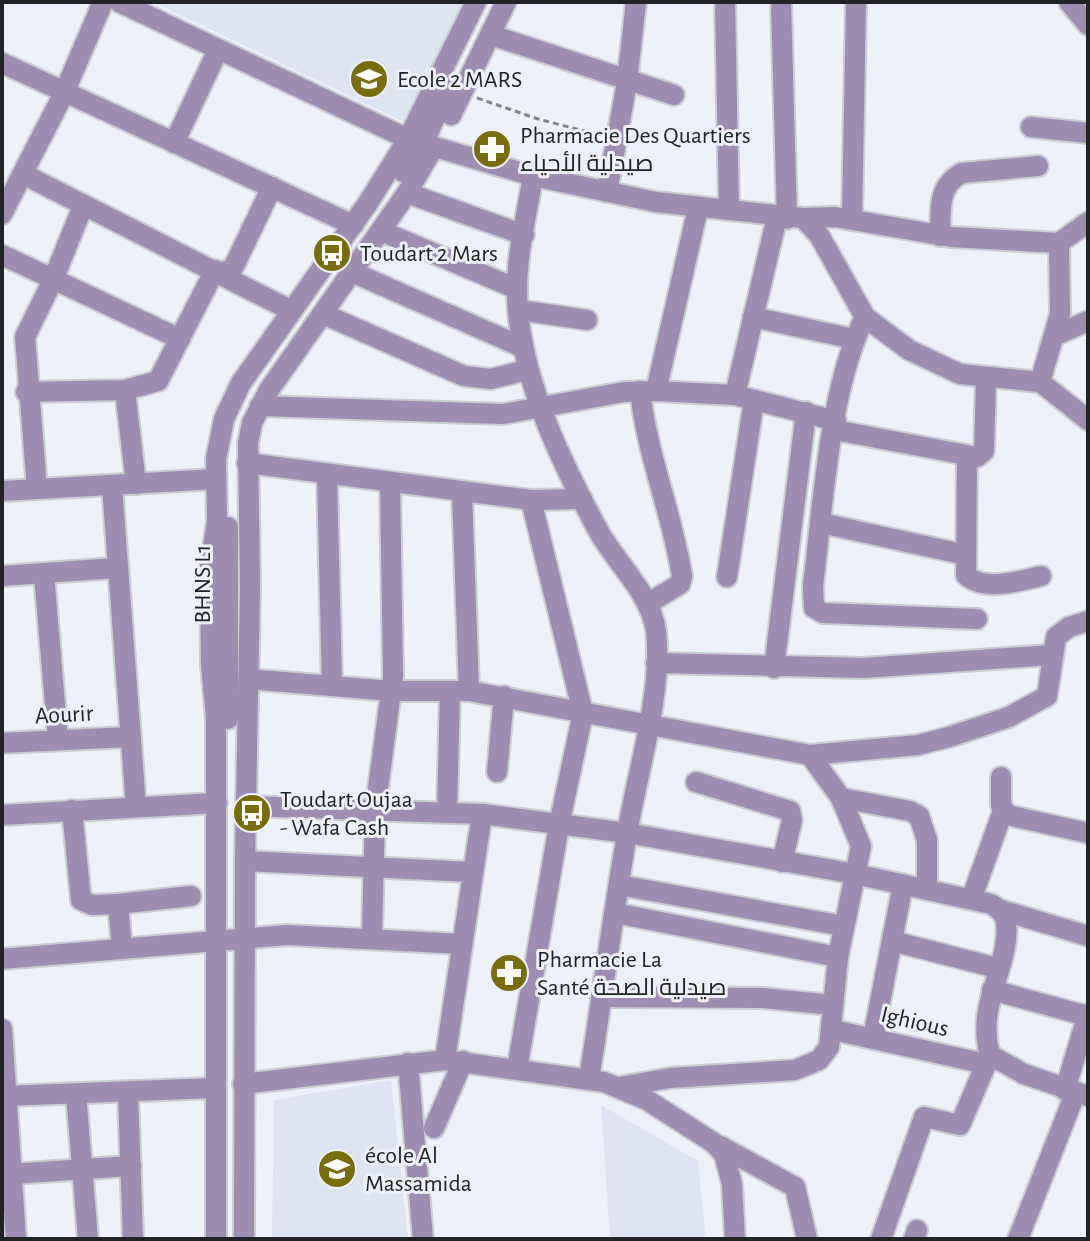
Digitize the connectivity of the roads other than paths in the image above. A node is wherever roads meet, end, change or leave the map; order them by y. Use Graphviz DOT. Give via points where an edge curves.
graph roads {
  1 [pos="103,2"];
  2 [pos="119,2"];
  3 [pos="476,2"];
  4 [pos="486,2"];
  5 [pos="506,2"];
  6 [pos="636,2"];
  7 [pos="725,2"];
  8 [pos="781,2"];
  9 [pos="856,2"];
  10 [pos="491,35"];
  11 [pos="218,50"];
  12 [pos="2,63"];
  13 [pos="627,82"];
  14 [pos="64,93"];
  15 [pos="674,95"];
  16 [pos="1031,127"];
  17 [pos="1088,133"];
  18 [pos="421,142"];
  19 [pos="174,143"];
  20 [pos="1038,166"];
  21 [pos="23,174"];
  22 [pos="533,176"];
  23 [pos="272,187"];
  24 [pos="607,192"];
  25 [pos="407,193"];
  26 [pos="83,206"];
  27 [pos="698,208"];
  28 [pos="729,210"];
  29 [pos="2,214"];
  30 [pos="789,218"];
  31 [pos="852,220"];
  32 [pos="1088,222"];
  33 [pos="353,225"];
  34 [pos="381,231"];
  35 [pos="524,235"];
  36 [pos="940,236"];
  37 [pos="1059,243"];
  38 [pos="2,255"];
  39 [pos="218,272"];
  40 [pos="352,272"];
  41 [pos="53,280"];
  42 [pos="517,289"];
  43 [pos="519,310"];
  44 [pos="292,311"];
  45 [pos="323,314"];
  46 [pos="753,317"];
  47 [pos="865,317"];
  48 [pos="587,320"];
  49 [pos="1088,321"];
  50 [pos="1056,335"];
  51 [pos="180,339"];
  52 [pos="854,339"];
  53 [pos="520,346"];
  54 [pos="526,370"];
  55 [pos="986,379"];
  56 [pos="1040,382"];
  57 [pos="125,390"];
  58 [pos="648,391"];
  59 [pos="26,392"];
  60 [pos="744,397"];
  61 [pos="260,406"];
  62 [pos="541,406"];
  63 [pos="806,412"];
  64 [pos="1088,420"];
  65 [pos="835,426"];
  66 [pos="967,456"];
  67 [pos="247,463"];
  68 [pos="327,475"];
  69 [pos="216,479"];
  70 [pos="390,483"];
  71 [pos="136,484"];
  72 [pos="112,486"];
  73 [pos="37,489"];
  74 [pos="2,491"];
  75 [pos="462,492"];
  76 [pos="582,499"];
  77 [pos="531,500"];
  78 [pos="821,523"];
  79 [pos="966,555"];
  80 [pos="116,568"];
  81 [pos="44,574"];
  82 [pos="2,576"];
  83 [pos="1041,576"];
  84 [pos="727,577"];
  85 [pos="647,604"];
  86 [pos="977,619"];
  87 [pos="1088,621"];
  88 [pos="1051,655"];
  89 [pos="656,663"];
  90 [pos="774,668"];
  91 [pos="249,679"];
  92 [pos="332,686"];
  93 [pos="391,691"];
  94 [pos="460,691"];
  95 [pos="504,696"];
  96 [pos="583,713"];
  97 [pos="648,723"];
  98 [pos="129,737"];
  99 [pos="58,740"];
  100 [pos="2,743"];
  101 [pos="810,755"];
  102 [pos="497,772"];
  103 [pos="1001,777"];
  104 [pos="696,782"];
  105 [pos="841,798"];
  106 [pos="217,803"];
  107 [pos="246,806"];
  108 [pos="136,807"];
  109 [pos="72,810"];
  110 [pos="375,811"];
  111 [pos="1003,811"];
  112 [pos="447,812"];
  113 [pos="482,814"];
  114 [pos="2,815"];
  115 [pos="559,825"];
  116 [pos="627,833"];
  117 [pos="1088,833"];
  118 [pos="245,861"];
  119 [pos="782,862"];
  120 [pos="373,869"];
  121 [pos="471,872"];
  122 [pos="855,874"];
  123 [pos="903,884"];
  124 [pos="619,885"];
  125 [pos="927,889"];
  126 [pos="191,896"];
  127 [pos="972,897"];
  128 [pos="118,904"];
  129 [pos="1001,910"];
  130 [pos="615,913"];
  131 [pos="843,926"];
  132 [pos="1088,936"];
  133 [pos="372,937"];
  134 [pos="228,938"];
  135 [pos="892,941"];
  136 [pos="462,944"];
  137 [pos="122,948"];
  138 [pos="838,957"];
  139 [pos="2,959"];
  140 [pos="997,968"];
  141 [pos="992,990"];
  142 [pos="601,997"];
  143 [pos="832,1005"];
  144 [pos="1088,1015"];
  145 [pos="2,1029"];
  146 [pos="833,1030"];
  147 [pos="873,1038"];
  148 [pos="988,1059"];
  149 [pos="454,1061"];
  150 [pos="408,1063"];
  151 [pos="517,1069"];
  152 [pos="589,1079"];
  153 [pos="243,1084"];
  154 [pos="619,1087"];
  155 [pos="214,1088"];
  156 [pos="1076,1093"];
  157 [pos="76,1094"];
  158 [pos="128,1094"];
  159 [pos="5,1096"];
  160 [pos="434,1128"];
  161 [pos="714,1143"];
  162 [pos="131,1166"];
  163 [pos="82,1172"];
  164 [pos="8,1183"];
  165 [pos="16,1239"];
  166 [pos="88,1239"];
  167 [pos="133,1239"];
  168 [pos="216,1239"];
  169 [pos="225,1239"];
  170 [pos="244,1239"];
  171 [pos="423,1239"];
  172 [pos="735,1239"];
  173 [pos="807,1239"];
  174 [pos="881,1239"];
  175 [pos="1018,1239"];
  1 -- 14 [label="street"];
  2 -- 11 [label="street"];
  3 -- 18 [label="street"];
  4 -- 18 [label="street, BHNS L1"];
  5 -- 10 [label="street"];
  6 -- 13 [label="street"];
  7 -- 28 [label="street"];
  8 -- 30 [label="street"];
  9 -- 31 [label="street"];
  10 -- 13 [label="street"];
  10 -- 18 [label="street" via="462,93"];
  11 -- 18 [label="street"];
  11 -- 19 [label="street"];
  12 -- 14 [label="street"];
  13 -- 15 [label="street"];
  13 -- 24 [label="street"];
  14 -- 19 [label="street"];
  14 -- 21 [label="street"];
  16 -- 17 [label="street"];
  18 -- 22 [label="street"];
  18 -- 25 [label="street"];
  18 -- 33 [label="street"];
  18 -- 134 [label="street, BHNS L1" via="249,389 233,424 228,465"];
  19 -- 23 [label="street"];
  20 -- 36 [label="street" via="953,178 942,195"];
  21 -- 26 [label="street"];
  21 -- 29 [label="street"];
  22 -- 24 [label="street"];
  22 -- 35 [label="street"];
  23 -- 33 [label="street"];
  23 -- 39 [label="street" via="233,268"];
  24 -- 27 [label="street"];
  25 -- 34 [label="street"];
  25 -- 35 [label="street"];
  26 -- 39 [label="street"];
  26 -- 41 [label="street"];
  27 -- 28 [label="street"];
  27 -- 58 [label="street"];
  28 -- 30 [label="street"];
  30 -- 31 [label="street"];
  30 -- 46 [label="street"];
  30 -- 47 [label="street" via="819,235"];
  31 -- 36 [label="street"];
  32 -- 37 [label="street"];
  33 -- 44 [label="street"];
  34 -- 40 [label="street"];
  34 -- 42 [label="street"];
  35 -- 42 [label="street"];
  36 -- 37 [label="street"];
  37 -- 50 [label="street"];
  38 -- 41 [label="street"];
  39 -- 44 [label="street"];
  39 -- 51 [label="street"];
  40 -- 45 [label="street"];
  40 -- 53 [label="street"];
  41 -- 51 [label="street"];
  41 -- 59 [label="street" via="25,337"];
  42 -- 43 [label="street"];
  43 -- 48 [label="street"];
  43 -- 53 [label="street"];
  44 -- 69 [label="street" via="231,400 219,439"];
  45 -- 54 [label="street" via="464,376 491,379"];
  45 -- 61 [label="street"];
  46 -- 52 [label="street"];
  46 -- 60 [label="street"];
  47 -- 52 [label="street"];
  47 -- 55 [label="street" via="940,366"];
  49 -- 50 [label="street"];
  50 -- 56 [label="street"];
  51 -- 57 [label="street" via="158,381"];
  52 -- 65 [label="street"];
  53 -- 54 [label="street"];
  54 -- 62 [label="street"];
  55 -- 56 [label="street"];
  55 -- 66 [label="street" via="984,451"];
  56 -- 64 [label="street"];
  57 -- 59 [label="street"];
  57 -- 71 [label="street"];
  58 -- 60 [label="street"];
  58 -- 62 [label="street"];
  58 -- 85 [label="street" via="649,446 682,576 680,584"];
  59 -- 73 [label="street"];
  60 -- 63 [label="street"];
  60 -- 84 [label="street"];
  61 -- 62 [label="street" via="470,414"];
  61 -- 67 [label="street" via="252,423"];
  62 -- 76 [label="street"];
  63 -- 65 [label="street"];
  63 -- 90 [label="street"];
  65 -- 66 [label="street"];
  65 -- 78 [label="street"];
  66 -- 79 [label="street"];
  67 -- 68 [label="street"];
  67 -- 91 [label="street"];
  68 -- 70 [label="street"];
  68 -- 92 [label="street"];
  69 -- 71 [label="street"];
  69 -- 106 [label="street" via="210,593"];
  70 -- 75 [label="street"];
  70 -- 93 [label="street"];
  71 -- 72 [label="street"];
  72 -- 73 [label="street"];
  72 -- 80 [label="street"];
  73 -- 74 [label="street"];
  75 -- 77 [label="street"];
  75 -- 94 [label="street"];
  76 -- 77 [label="street"];
  76 -- 85 [label="street" via="607,547"];
  77 -- 96 [label="street"];
  78 -- 79 [label="street"];
  78 -- 86 [label="street" via="813,586 818,611"];
  79 -- 83 [label="street" via="966,575 976,581 1006,583"];
  80 -- 81 [label="street"];
  80 -- 98 [label="street"];
  81 -- 82 [label="street"];
  81 -- 99 [label="street"];
  85 -- 89 [label="street" via="656,631"];
  87 -- 88 [label="street" via="1061,631"];
  88 -- 90 [label="street" via="863,668"];
  88 -- 101 [label="street" via="1047,696 1009,717 918,745"];
  89 -- 90 [label="street"];
  89 -- 97 [label="street"];
  91 -- 92 [label="street"];
  91 -- 107 [label="street"];
  92 -- 93 [label="street"];
  93 -- 94 [label="street"];
  93 -- 110 [label="street"];
  94 -- 95 [label="street"];
  94 -- 112 [label="street"];
  95 -- 96 [label="street"];
  95 -- 102 [label="street"];
  96 -- 97 [label="street"];
  96 -- 115 [label="street"];
  97 -- 101 [label="street"];
  97 -- 116 [label="street"];
  98 -- 99 [label="street, Aourir"];
  98 -- 108 [label="street"];
  99 -- 100 [label="street, Aourir"];
  101 -- 105 [label="street"];
  103 -- 111 [label="street"];
  104 -- 119 [label="street" via="790,811"];
  105 -- 122 [label="street" via="861,846"];
  105 -- 125 [label="street" via="919,816 927,840"];
  106 -- 108 [label="street"];
  106 -- 134 [label="street"];
  107 -- 110 [label="street"];
  107 -- 118 [label="street"];
  108 -- 109 [label="street"];
  109 -- 114 [label="street"];
  109 -- 128 [label="street" via="81,900"];
  110 -- 112 [label="street"];
  110 -- 120 [label="street"];
  111 -- 117 [label="street"];
  111 -- 127 [label="street"];
  112 -- 113 [label="street"];
  113 -- 115 [label="street"];
  113 -- 121 [label="street"];
  115 -- 116 [label="street"];
  115 -- 151 [label="street"];
  116 -- 119 [label="street"];
  116 -- 124 [label="street"];
  118 -- 120 [label="street"];
  118 -- 134 [label="street"];
  119 -- 122 [label="street"];
  120 -- 121 [label="street"];
  120 -- 133 [label="street"];
  121 -- 136 [label="street"];
  122 -- 123 [label="street"];
  122 -- 131 [label="street"];
  123 -- 125 [label="street"];
  123 -- 135 [label="street"];
  124 -- 130 [label="street"];
  124 -- 131 [label="street"];
  125 -- 127 [label="street"];
  126 -- 128 [label="street"];
  127 -- 129 [label="street"];
  128 -- 137 [label="street"];
  129 -- 132 [label="street"];
  129 -- 140 [label="street" via="1006,935"];
  130 -- 138 [label="street"];
  130 -- 142 [label="street"];
  131 -- 138 [label="street"];
  133 -- 134 [label="street"];
  133 -- 136 [label="street"];
  134 -- 137 [label="street"];
  134 -- 153 [label="street"];
  134 -- 155 [label="street"];
  134 -- 169 [label="street, BHNS L1"];
  135 -- 140 [label="street"];
  135 -- 147 [label="street"];
  136 -- 149 [label="street"];
  137 -- 139 [label="street"];
  138 -- 143 [label="street"];
  140 -- 141 [label="street"];
  141 -- 144 [label="street"];
  141 -- 148 [label="street" via="985,1032"];
  142 -- 143 [label="street" via="762,998"];
  142 -- 152 [label="street"];
  143 -- 146 [label="street"];
  144 -- 156 [label="street"];
  145 -- 159 [label="street"];
  146 -- 147 [label="street, Ighious"];
  146 -- 154 [label="street" via="829,1047 809,1067"];
  147 -- 148 [label="street, Ighious"];
  148 -- 156 [label="street, Ighious"];
  148 -- 174 [label="street" via="960,1125 924,1117"];
  149 -- 150 [label="street"];
  149 -- 151 [label="street"];
  149 -- 160 [label="street"];
  150 -- 153 [label="street"];
  150 -- 171 [label="street"];
  151 -- 152 [label="street"];
  152 -- 154 [label="street"];
  153 -- 170 [label="street"];
  154 -- 161 [label="street"];
  155 -- 158 [label="street"];
  155 -- 168 [label="street"];
  156 -- 175 [label="street"];
  157 -- 158 [label="street"];
  157 -- 159 [label="street"];
  157 -- 163 [label="street"];
  158 -- 162 [label="street"];
  159 -- 164 [label="street"];
  161 -- 172 [label="street" via="730,1167"];
  161 -- 173 [label="street" via="795,1187"];
  162 -- 163 [label="street"];
  162 -- 167 [label="street"];
  163 -- 164 [label="street"];
  163 -- 166 [label="street"];
  164 -- 165 [label="street"];
}
